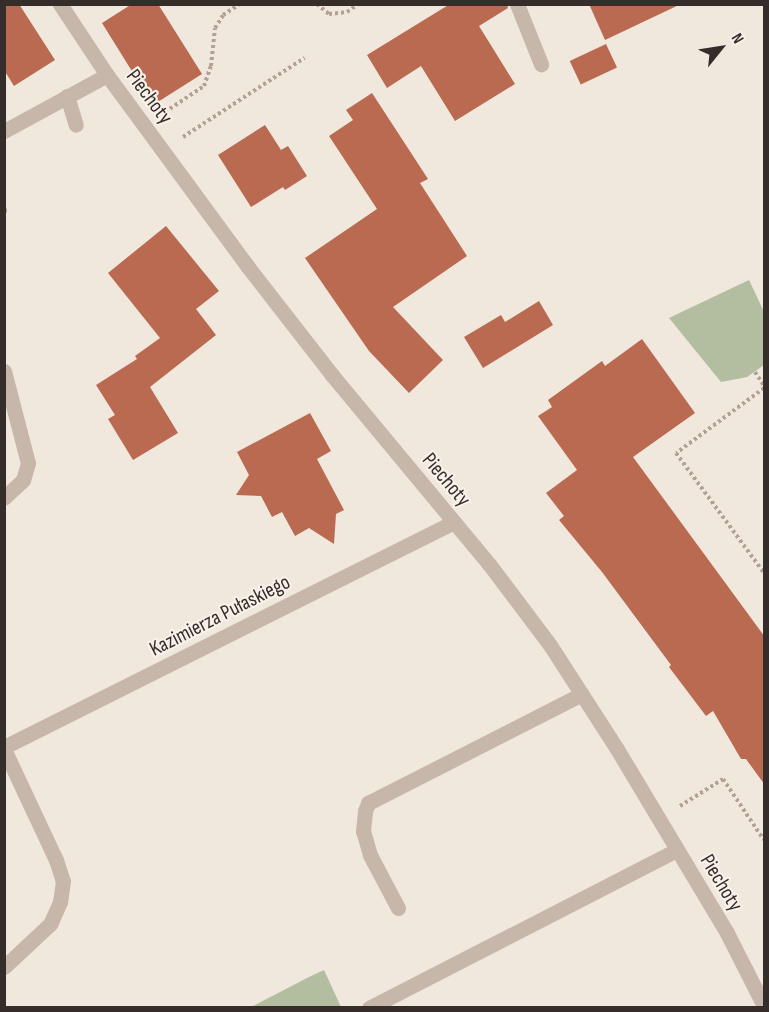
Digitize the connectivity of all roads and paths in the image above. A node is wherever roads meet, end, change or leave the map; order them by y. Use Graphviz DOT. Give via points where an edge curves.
graph roads {
  1 [pos="60,4"];
  2 [pos="240,4"];
  3 [pos="317,4"];
  4 [pos="358,4"];
  5 [pos="517,4"];
  6 [pos="304,58"];
  7 [pos="541,64"];
  8 [pos="106,75"];
  9 [pos="67,96"];
  10 [pos="76,125"];
  11 [pos="144,125"];
  12 [pos="4,131"];
  13 [pos="163,150"];
  14 [pos="4,371"];
  15 [pos="755,372"];
  16 [pos="765,387"];
  17 [pos="689,443"];
  18 [pos="692,448"];
  19 [pos="4,498"];
  20 [pos="454,522"];
  21 [pos="765,573"];
  22 [pos="582,694"];
  23 [pos="4,748"];
  24 [pos="671,812"];
  25 [pos="765,840"];
  26 [pos="676,850"];
  27 [pos="398,908"];
  28 [pos="4,967"];
  29 [pos="765,1006"];
  30 [pos="369,1008"];
  1 -- 8 [label="street, Piechoty"];
  2 -- 11 [label="path" via="223,15 215,28 211,66 204,86"];
  3 -- 4 [label="path" via="329,14 347,12"];
  5 -- 7 [label="street"];
  6 -- 13 [label="path"];
  8 -- 9 [label="street"];
  8 -- 11 [label="street, Piechoty"];
  9 -- 10 [label="street"];
  9 -- 12 [label="street"];
  11 -- 13 [label="street, Piechoty"];
  13 -- 20 [label="street, Piechoty" via="248,267"];
  14 -- 19 [label="street" via="28,463 23,480"];
  15 -- 16 [label="path"];
  16 -- 17 [label="path"];
  17 -- 18 [label="path"];
  17 -- 21 [label="path" via="676,453"];
  20 -- 22 [label="street, Piechoty" via="515,597"];
  20 -- 23 [label="street, Kazimierza Pułaskiego"];
  22 -- 26 [label="street, Piechoty"];
  22 -- 27 [label="street" via="368,803 363,831 370,855"];
  23 -- 28 [label="street" via="63,881 60,902 50,924"];
  24 -- 25 [label="path" via="723,779"];
  26 -- 29 [label="street, Piechoty" via="727,933"];
  26 -- 30 [label="street"];
}
